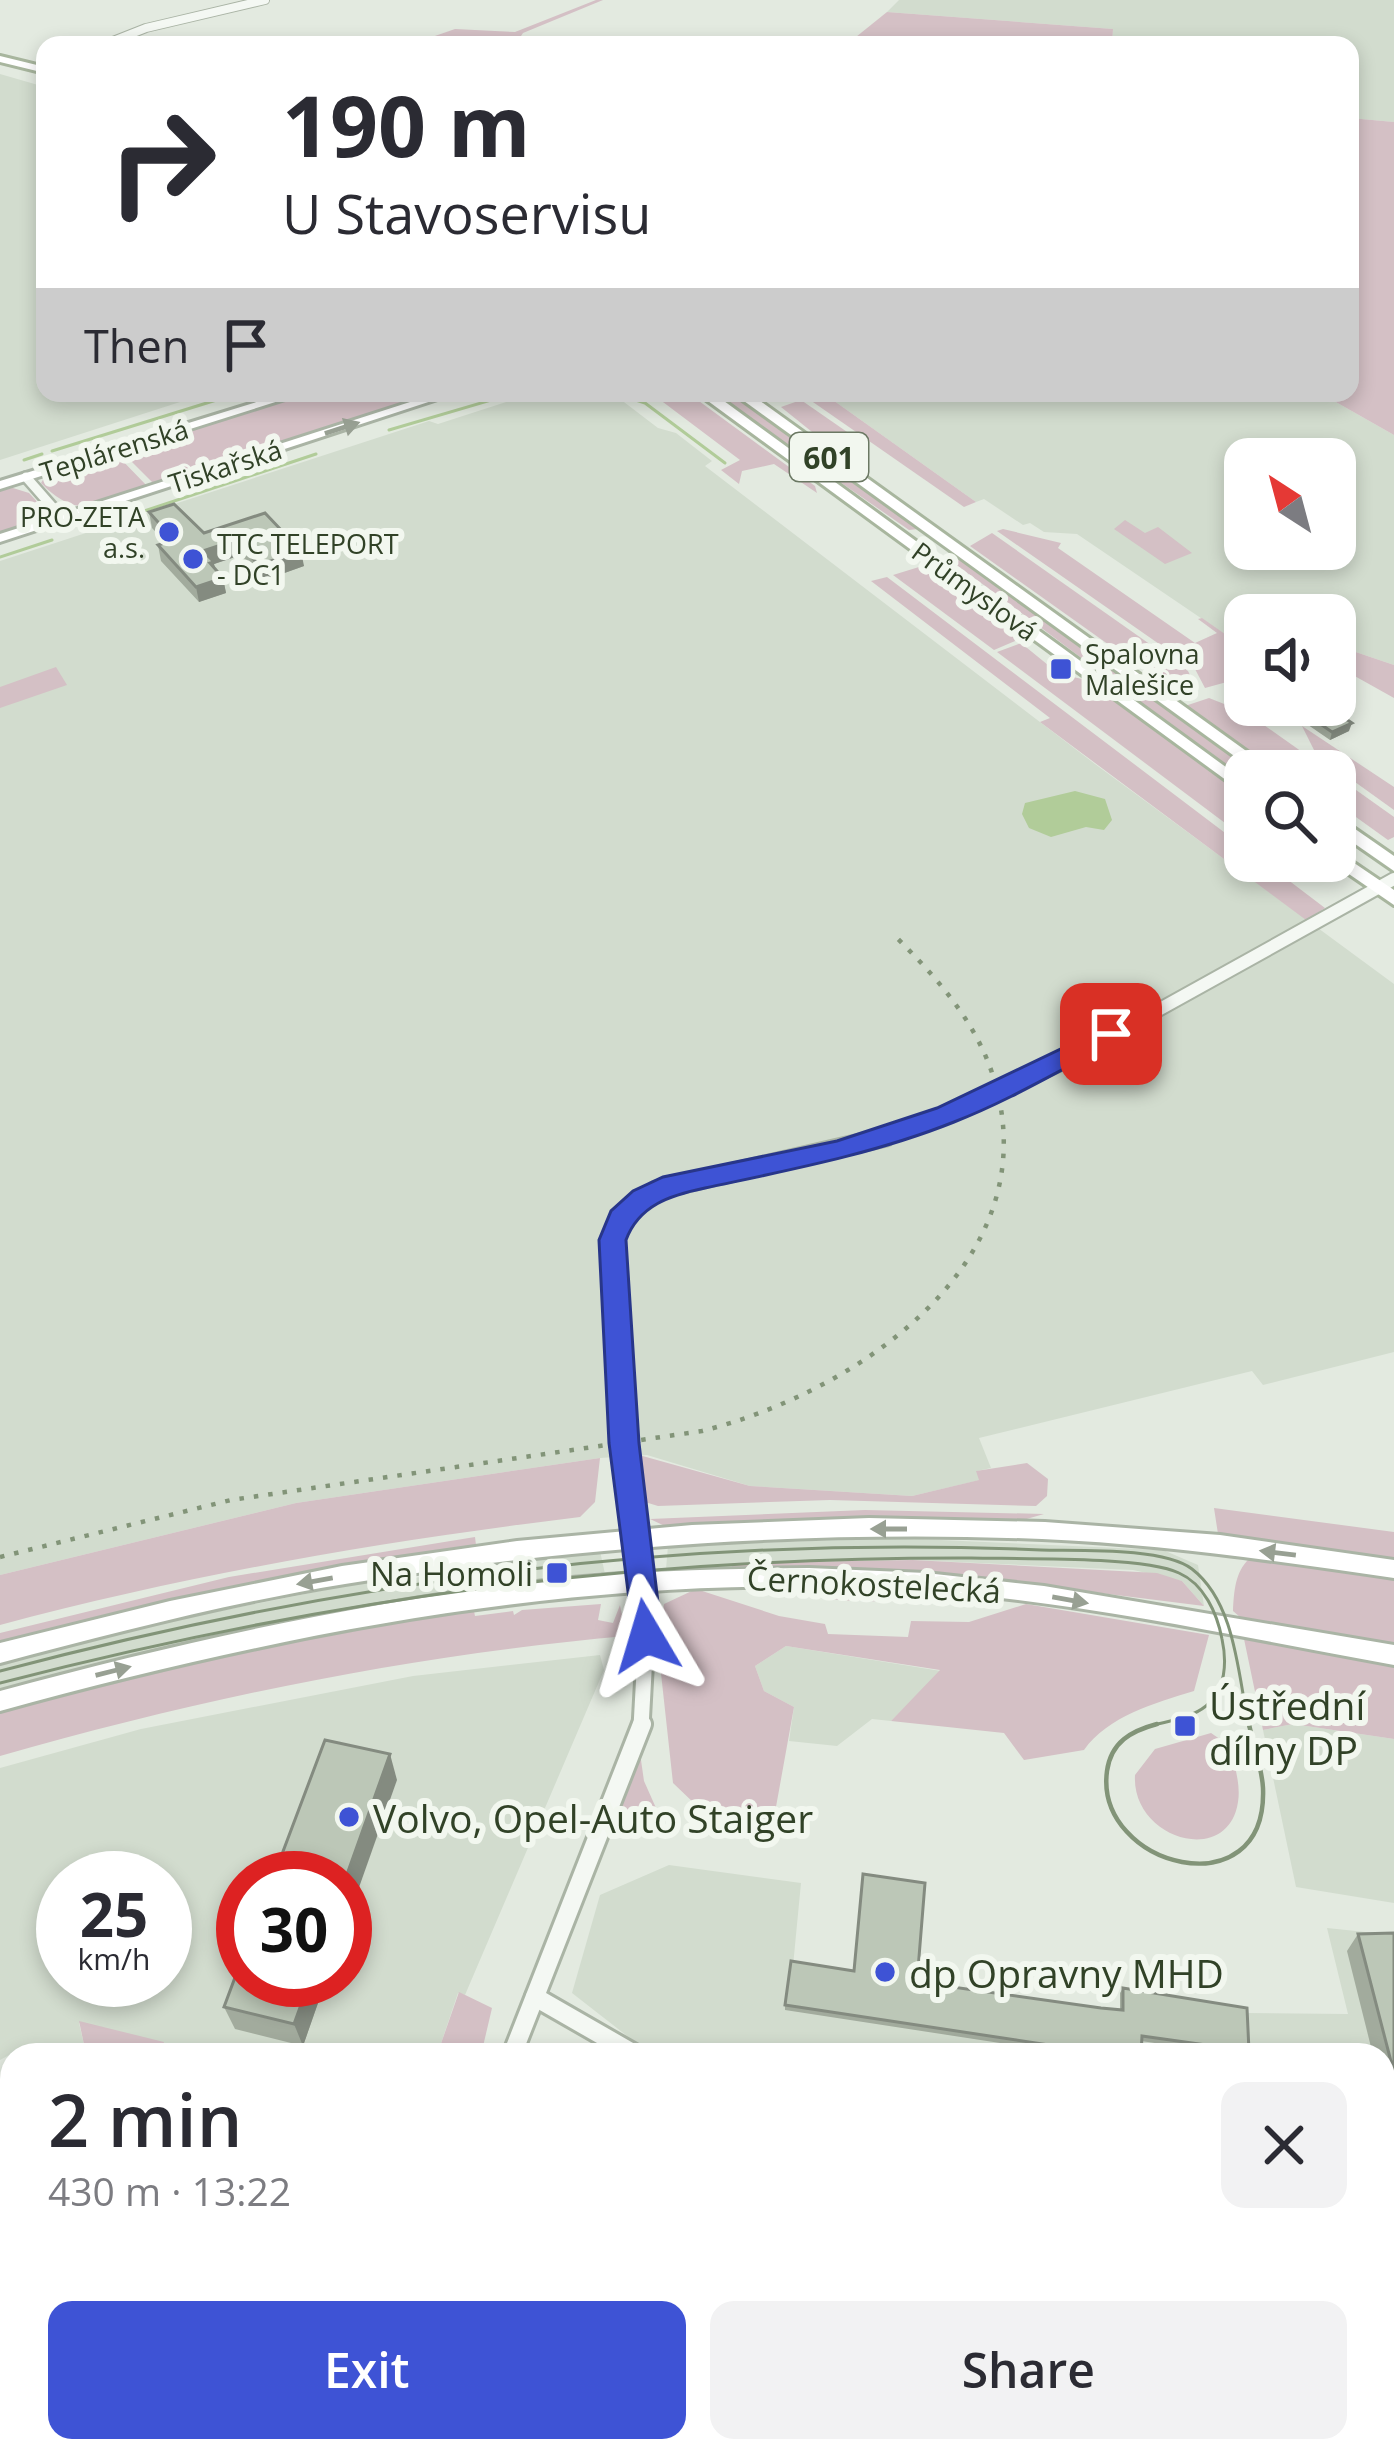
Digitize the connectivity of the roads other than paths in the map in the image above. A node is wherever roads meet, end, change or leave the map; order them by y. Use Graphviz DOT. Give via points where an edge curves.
graph roads {
  1 [pos="265,0"];
  2 [pos="124,36"];
  3 [pos="0,48"];
  4 [pos="36,56"];
  5 [pos="0,59"];
  6 [pos="36,68"];
  7 [pos="269,402"];
  8 [pos="425,402"];
  9 [pos="715,402"];
  10 [pos="753,402"];
  11 [pos="26,477"];
  12 [pos="0,485"];
  13 [pos="62,518"];
  14 [pos="0,538"];
  15 [pos="1237,750"];
  16 [pos="1224,774"];
  17 [pos="1356,843"];
  18 [pos="1356,865"];
  19 [pos="1391,880"];
  20 [pos="633,1539"];
  21 [pos="1394,1570"];
  22 [pos="640,1583"];
  23 [pos="0,1653"];
  24 [pos="1394,1655"];
  25 [pos="0,1701"];
  26 [pos="535,1997"];
  27 [pos="517,2043"];
  28 [pos="615,2043"];
  1 -- 2 [label="street"];
  3 -- 4 [label="main road"];
  5 -- 6 [label="main road"];
  7 -- 11 [label="main road, Teplárenská"];
  13 -- 8 [label="main road, Tiskařská, one-way"];
  9 -- 16 [label="main road, Průmyslová / 601"];
  10 -- 15 [label="main road, Průmyslová / 601"];
  11 -- 12 [label="main road, Teplárenská"];
  11 -- 13 [label="street"];
  13 -- 14 [label="main road, Tiskařská"];
  17 -- 19 [label="main road"];
  18 -- 19 [label="main road"];
  19 -- 20 [label="street" via="999,1093 839,1150 673,1184 630,1208 612,1240"];
  21 -- 20 [label="main road, Černokostelecká, one-way" via="1229,1547 1017,1532 829,1529"];
  20 -- 22 [label="street"];
  20 -- 23 [label="main road, Černokostelecká, one-way" via="290,1586"];
  22 -- 24 [label="main road, Černokostelecká, one-way" via="806,1577 980,1587"];
  25 -- 22 [label="main road, Černokostelecká, one-way" via="348,1621"];
  22 -- 26 [label="street" via="643,1721"];
  26 -- 27 [label="street"];
  26 -- 28 [label="street"];
}
